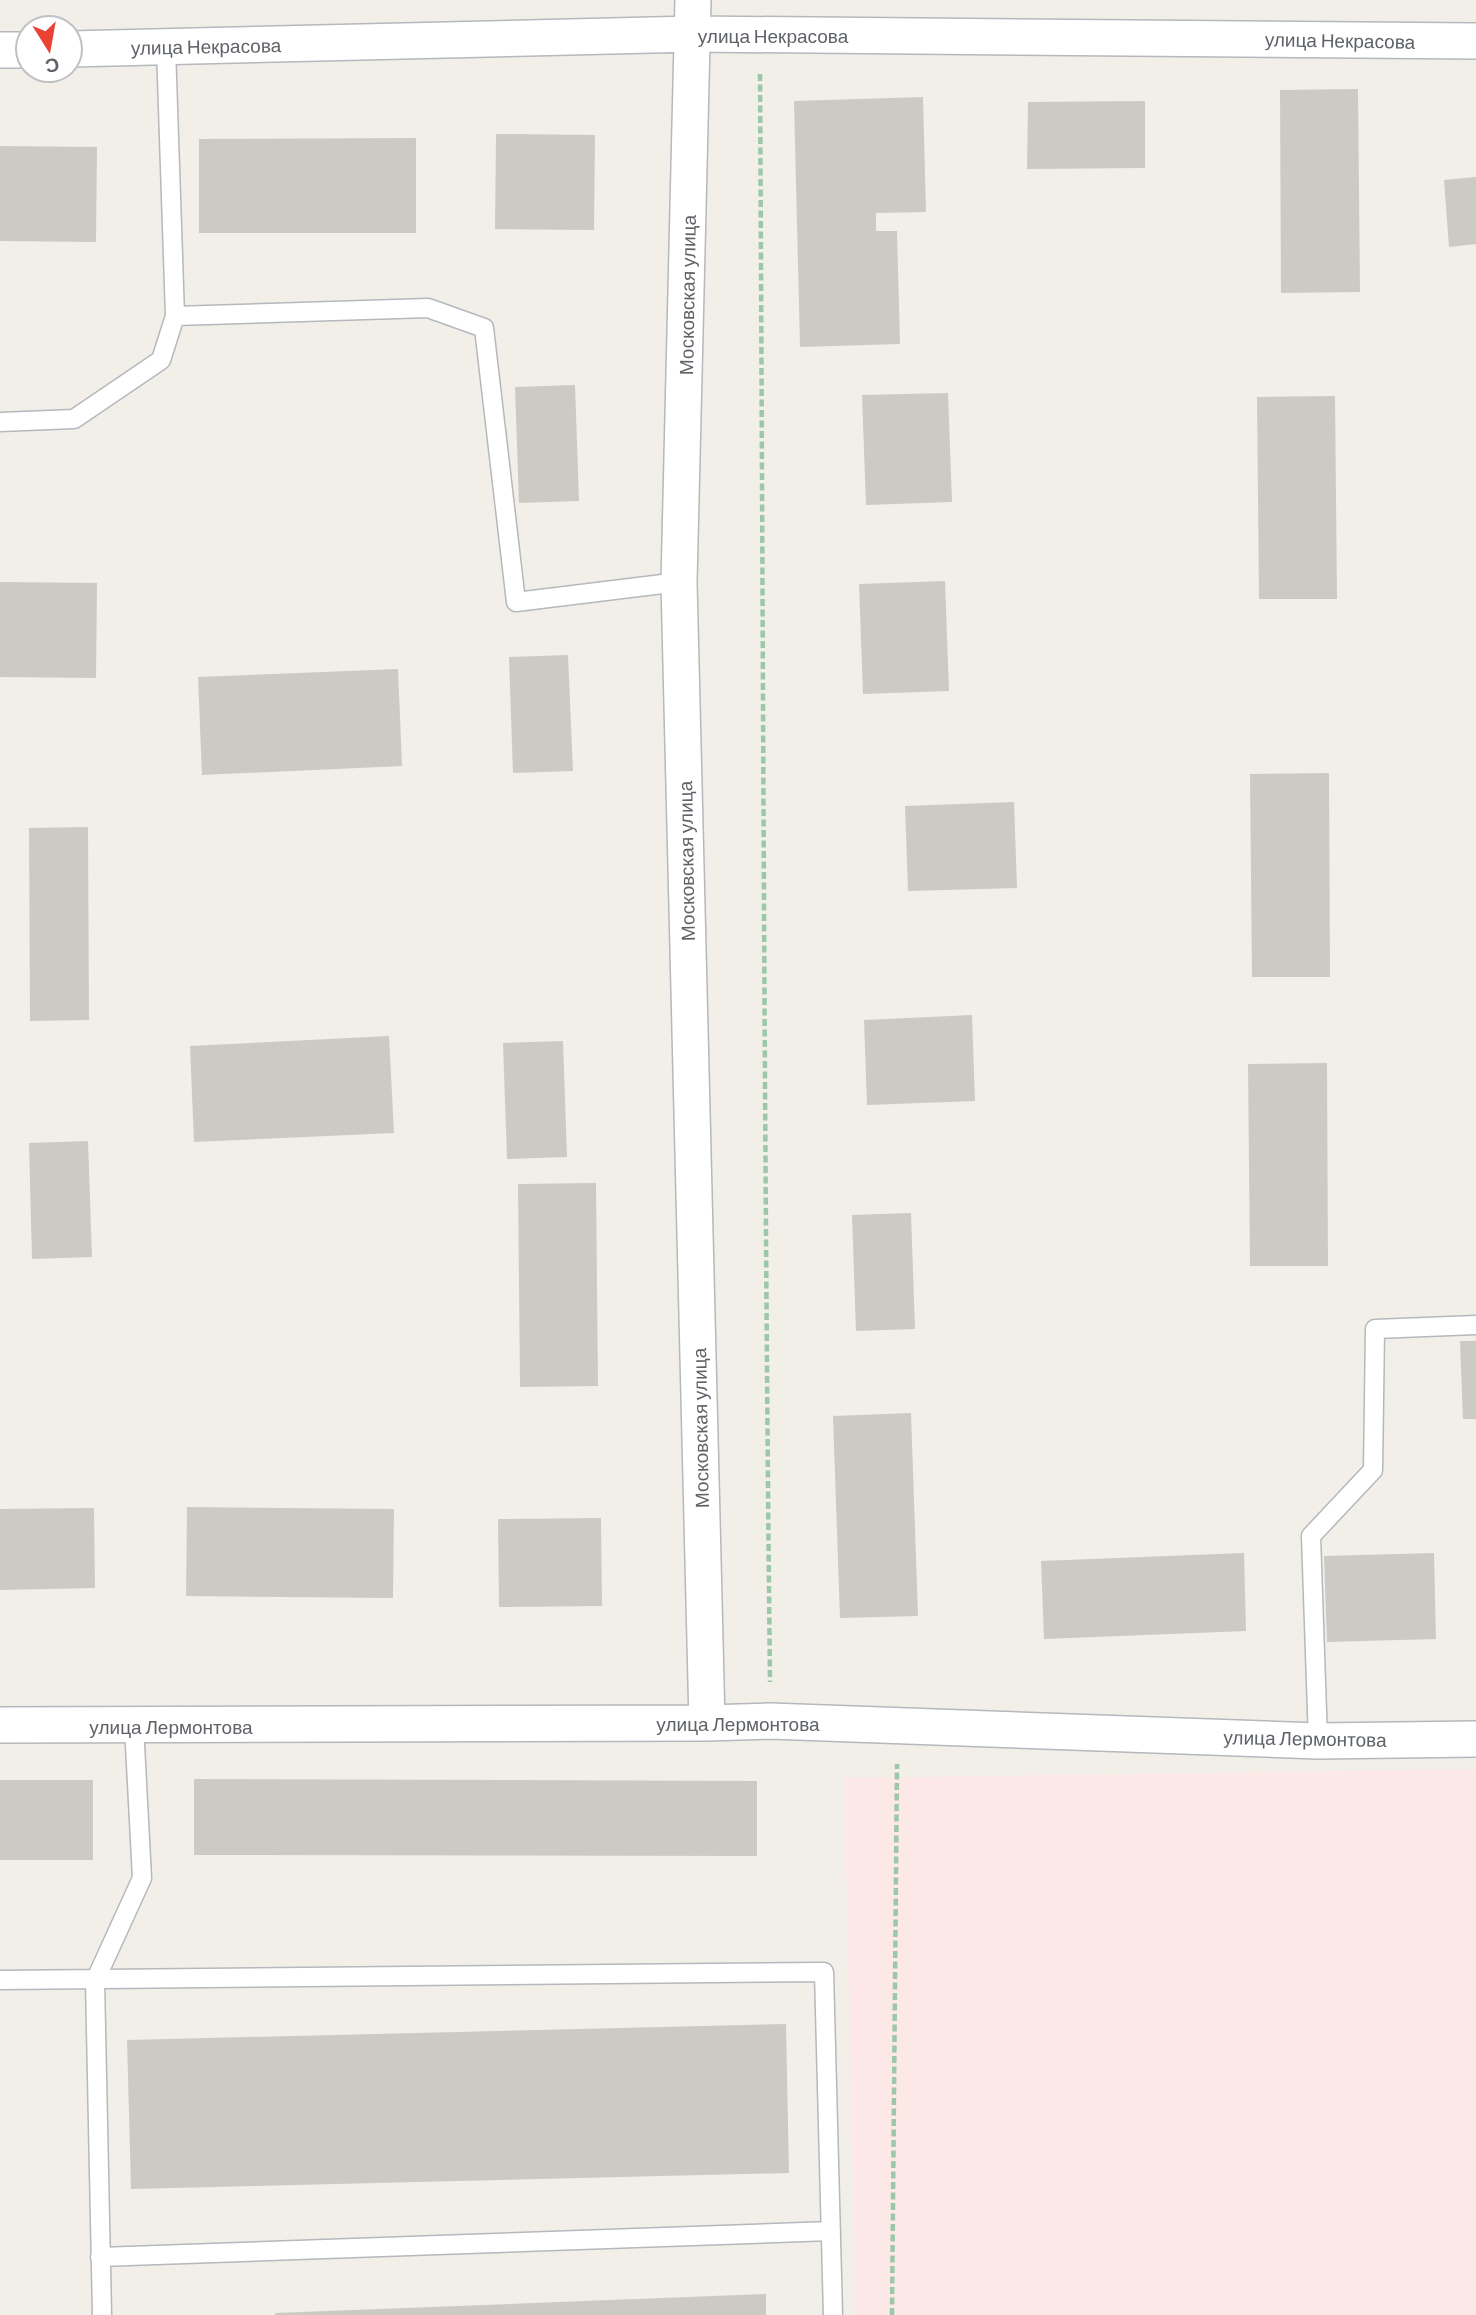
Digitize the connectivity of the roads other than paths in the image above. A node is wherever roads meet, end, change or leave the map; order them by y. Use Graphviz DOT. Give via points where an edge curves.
graph roads {
  1 [pos="693,17"];
  2 [pos="1476,41"];
  3 [pos="166,48"];
  4 [pos="84,49"];
  5 [pos="175,316"];
  6 [pos="0,422"];
  7 [pos="680,582"];
  8 [pos="1476,1325"];
  9 [pos="707,1723"];
  10 [pos="0,1725"];
  11 [pos="134,1726"];
  12 [pos="1476,1739"];
  13 [pos="1318,1741"];
  14 [pos="0,1980"];
  15 [pos="95,1981"];
  16 [pos="831,2231"];
  17 [pos="100,2256"];
  18 [pos="102,2315"];
  19 [pos="833,2315"];
  1 -- 2 [label="street, улица Некрасова" via="759,34"];
  1 -- 3 [label="street, улица Некрасова"];
  1 -- 7 [label="street, Московская улица"];
  3 -- 4 [label="street, улица Некрасова"];
  3 -- 5 [label="lane"];
  5 -- 6 [label="lane" via="161,360 74,419"];
  5 -- 7 [label="lane" via="428,308 484,328 516,601"];
  7 -- 9 [label="street, Московская улица"];
  8 -- 13 [label="lane" via="1375,1329 1373,1470 1311,1536"];
  9 -- 11 [label="street, улица Лермонтова"];
  9 -- 13 [label="street, улица Лермонтова" via="770,1721"];
  10 -- 11 [label="street, улица Лермонтова"];
  11 -- 15 [label="lane" via="142,1878"];
  12 -- 13 [label="street, улица Лермонтова"];
  14 -- 15 [label="lane"];
  15 -- 16 [label="lane" via="824,1972"];
  15 -- 17 [label="lane"];
  16 -- 17 [label="lane"];
  16 -- 19 [label="lane"];
  17 -- 18 [label="lane"];
}
